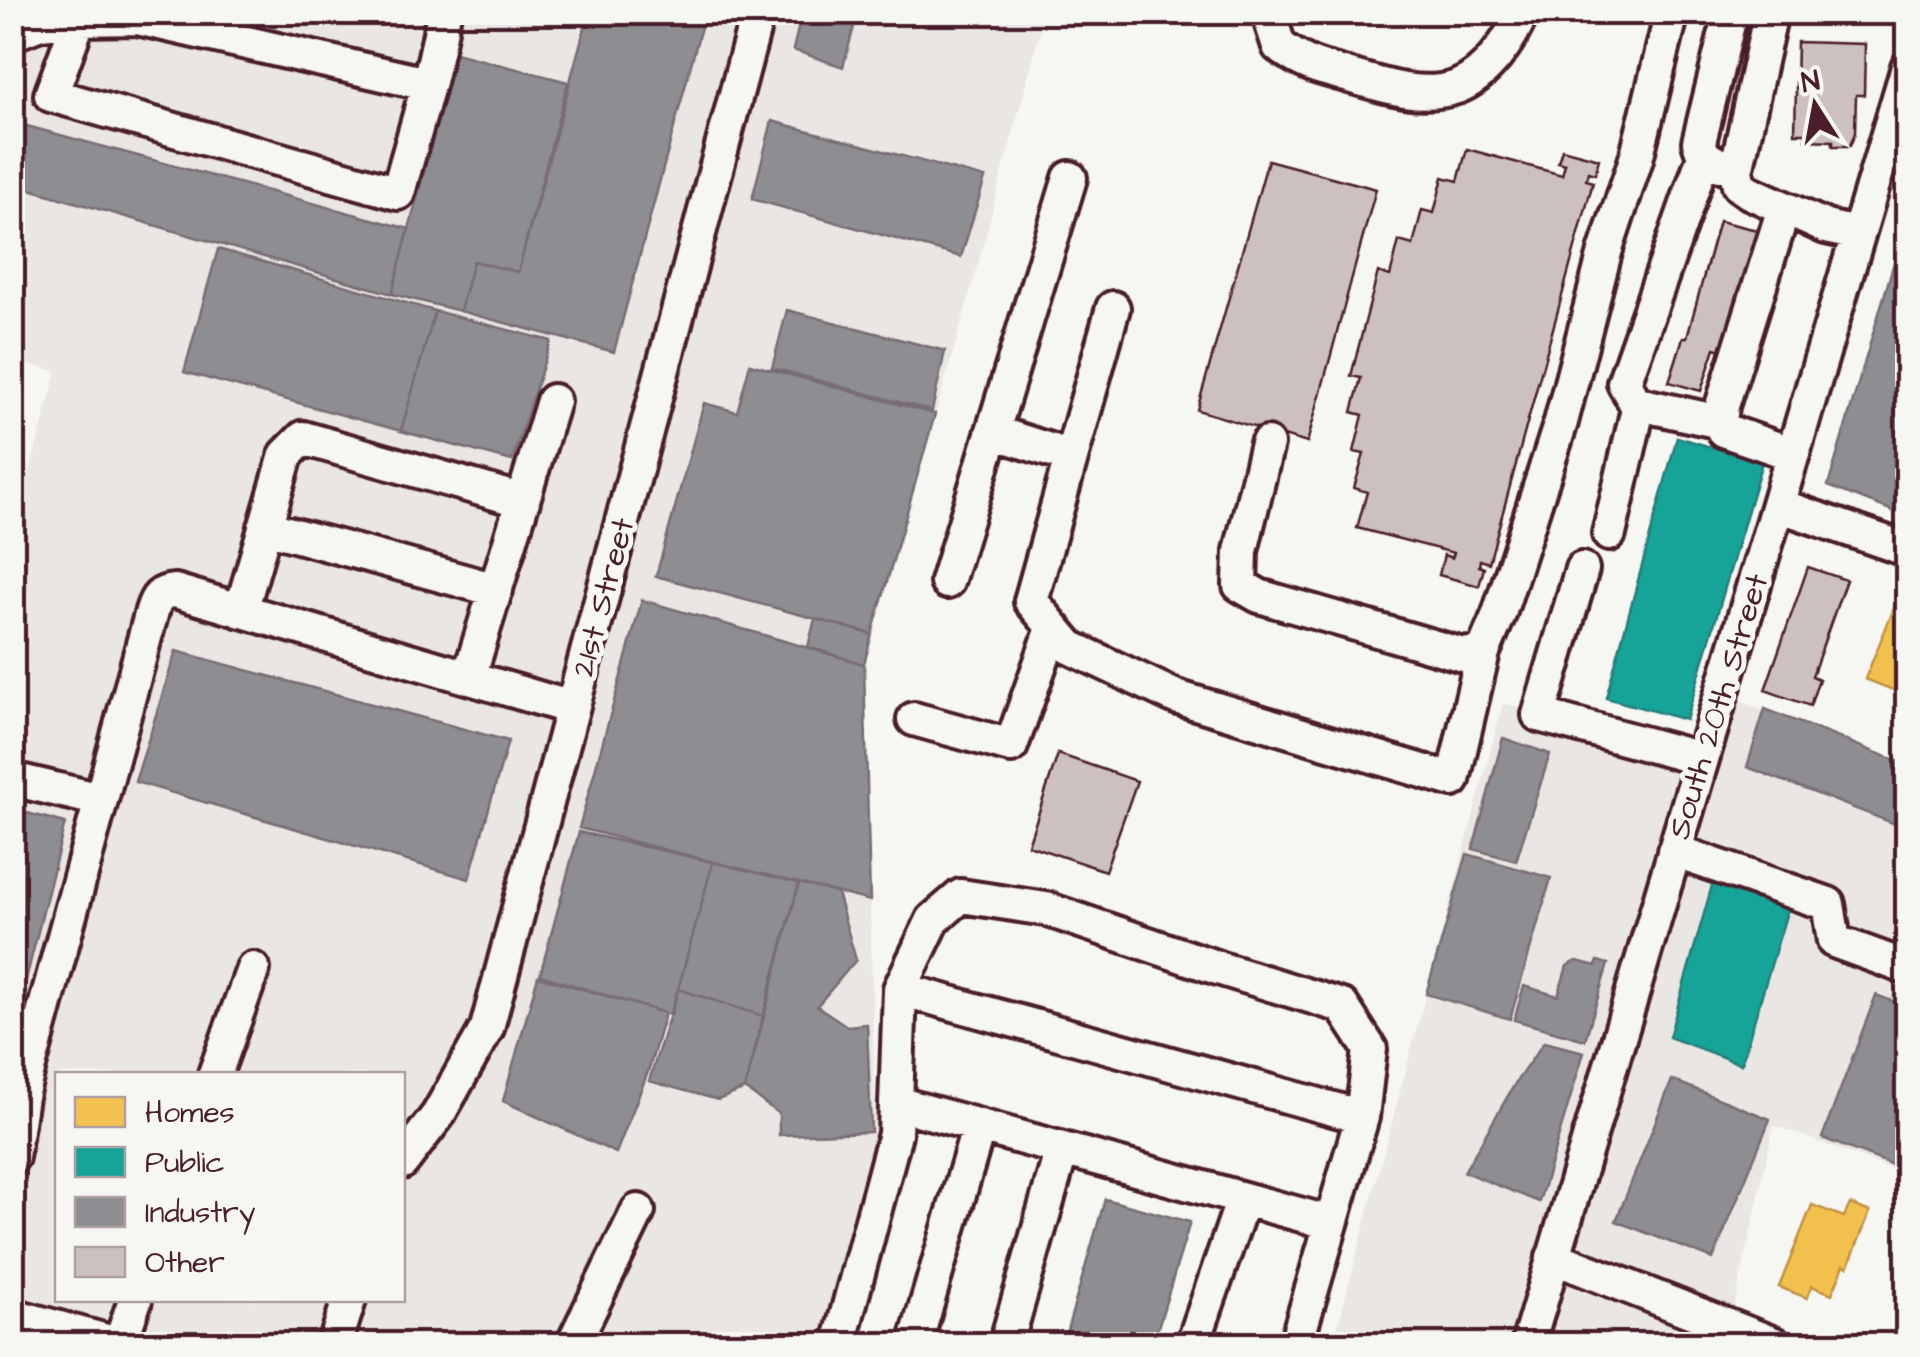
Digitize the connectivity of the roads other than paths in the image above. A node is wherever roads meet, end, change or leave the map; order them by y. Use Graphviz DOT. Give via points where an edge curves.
graph roads {
  1 [pos="444,12"];
  2 [pos="758,12"];
  3 [pos="1268,12"];
  4 [pos="1522,12"];
  5 [pos="1672,12"];
  6 [pos="1731,12"];
  7 [pos="1771,12"];
  8 [pos="78,19"];
  9 [pos="12,34"];
  10 [pos="1908,67"];
  11 [pos="428,84"];
  12 [pos="1704,156"];
  13 [pos="1736,171"];
  14 [pos="1070,178"];
  15 [pos="1784,208"];
  16 [pos="1857,234"];
  17 [pos="1113,308"];
  18 [pos="553,401"];
  19 [pos="1639,404"];
  20 [pos="1720,422"];
  21 [pos="992,432"];
  22 [pos="1267,444"];
  23 [pos="1793,454"];
  24 [pos="1071,457"];
  25 [pos="523,501"];
  26 [pos="1778,505"];
  27 [pos="265,527"];
  28 [pos="1609,534"];
  29 [pos="1908,550"];
  30 [pos="1582,569"];
  31 [pos="948,582"];
  32 [pos="496,590"];
  33 [pos="241,611"];
  34 [pos="1054,628"];
  35 [pos="1483,652"];
  36 [pos="470,678"];
  37 [pos="572,708"];
  38 [pos="914,719"];
  39 [pos="1702,759"];
  40 [pos="12,780"];
  41 [pos="101,800"];
  42 [pos="1674,851"];
  43 [pos="1898,964"];
  44 [pos="253,969"];
  45 [pos="900,989"];
  46 [pos="216,1072"];
  47 [pos="896,1103"];
  48 [pos="1362,1117"];
  49 [pos="979,1126"];
  50 [pos="14,1137"];
  51 [pos="1062,1149"];
  52 [pos="405,1158"];
  53 [pos="1243,1199"];
  54 [pos="638,1211"];
  55 [pos="1331,1223"];
  56 [pos="1554,1257"];
  57 [pos="134,1302"];
  58 [pos="347,1302"];
  59 [pos="12,1315"];
  60 [pos="119,1344"];
  61 [pos="335,1344"];
  62 [pos="573,1344"];
  63 [pos="839,1344"];
  64 [pos="914,1344"];
  65 [pos="1006,1344"];
  66 [pos="1194,1344"];
  67 [pos="1296,1344"];
  68 [pos="1528,1344"];
  69 [pos="1774,1344"];
  1 -- 11 [label="street"];
  2 -- 37 [label="street, 21st Street"];
  3 -- 4 [label="street" via="1279,46 1307,63 1398,90 1457,86 1478,73 1502,50"];
  5 -- 35 [label="street" via="1561,422"];
  6 -- 12 [label="street" via="1699,142"];
  7 -- 13 [label="street"];
  8 -- 9 [label="street"];
  8 -- 11 [label="street" via="136,18"];
  8 -- 11 [label="street" via="51,95 398,193"];
  10 -- 16 [label="street, South 20th Street"];
  12 -- 13 [label="street"];
  12 -- 19 [label="street" via="1624,383"];
  13 -- 15 [label="street" via="1739,185"];
  14 -- 21 [label="street"];
  15 -- 16 [label="street"];
  15 -- 20 [label="street"];
  16 -- 23 [label="street, South 20th Street"];
  17 -- 24 [label="street"];
  18 -- 25 [label="street"];
  19 -- 20 [label="street"];
  19 -- 28 [label="street"];
  20 -- 23 [label="street" via="1723,430"];
  21 -- 24 [label="street"];
  21 -- 31 [label="street"];
  22 -- 35 [label="street" via="1241,551 1240,585 1258,596 1463,655"];
  23 -- 26 [label="street, South 20th Street"];
  24 -- 34 [label="street" via="1031,600"];
  25 -- 27 [label="street" via="303,438 286,455"];
  25 -- 32 [label="street"];
  26 -- 29 [label="street"];
  26 -- 39 [label="street, South 20th Street"];
  27 -- 32 [label="street"];
  27 -- 33 [label="street"];
  30 -- 39 [label="street" via="1539,716"];
  32 -- 36 [label="street"];
  33 -- 36 [label="street"];
  33 -- 41 [label="street" via="175,591 156,598"];
  34 -- 35 [label="street" via="1070,648 1176,697 1453,780"];
  34 -- 38 [label="street" via="1011,746"];
  36 -- 37 [label="street"];
  37 -- 52 [label="street, 21st Street" via="487,1028"];
  39 -- 42 [label="street, South 20th Street"];
  40 -- 41 [label="street"];
  41 -- 50 [label="street"];
  42 -- 43 [label="street" via="1828,904 1834,941"];
  42 -- 56 [label="street, South 20th Street"];
  44 -- 46 [label="street"];
  45 -- 47 [label="street"];
  45 -- 48 [label="street"];
  45 -- 48 [label="street" via="934,920 961,896 1046,909 1342,1006 1370,1048"];
  47 -- 49 [label="street"];
  47 -- 63 [label="street" via="895,1134"];
  48 -- 55 [label="street"];
  49 -- 51 [label="street"];
  49 -- 64 [label="street"];
  51 -- 53 [label="street"];
  51 -- 65 [label="street"];
  53 -- 55 [label="street"];
  53 -- 66 [label="street"];
  54 -- 62 [label="street"];
  55 -- 67 [label="street"];
  56 -- 68 [label="street, South 20th Street"];
  56 -- 69 [label="street"];
  57 -- 60 [label="street"];
  58 -- 61 [label="street"];
  59 -- 60 [label="street"];
}
